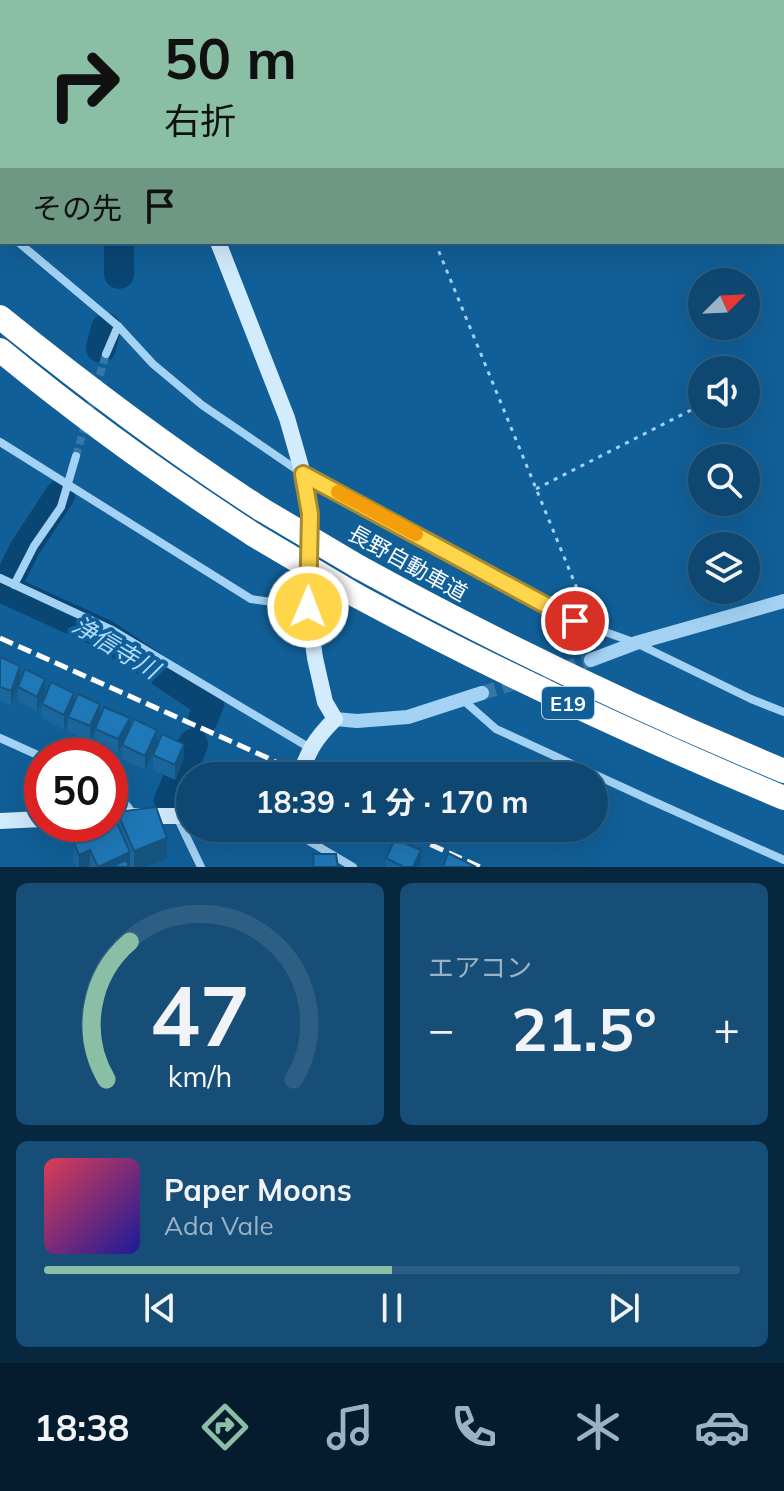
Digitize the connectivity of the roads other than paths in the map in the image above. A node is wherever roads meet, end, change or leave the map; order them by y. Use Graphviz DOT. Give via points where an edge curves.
graph roads {
  1 [pos="20,244"];
  2 [pos="219,244"];
  3 [pos="0,317"];
  4 [pos="118,326"];
  5 [pos="0,350"];
  6 [pos="106,354"];
  7 [pos="0,442"];
  8 [pos="76,456"];
  9 [pos="303,474"];
  10 [pos="68,485"];
  11 [pos="0,578"];
  12 [pos="14,585"];
  13 [pos="784,601"];
  14 [pos="308,607"];
  15 [pos="636,643"];
  16 [pos="591,660"];
  17 [pos="482,693"];
  18 [pos="463,699"];
  19 [pos="784,712"];
  20 [pos="335,719"];
  21 [pos="0,738"];
  22 [pos="310,748"];
  23 [pos="24,749"];
  24 [pos="304,762"];
  25 [pos="784,771"];
  26 [pos="784,798"];
  27 [pos="128,807"];
  28 [pos="128,815"];
  29 [pos="134,815"];
  30 [pos="176,815"];
  31 [pos="24,820"];
  32 [pos="0,821"];
  33 [pos="192,842"];
  34 [pos="311,842"];
  35 [pos="784,860"];
  36 [pos="201,867"];
  37 [pos="353,867"];
  1 -- 4 [label="street"];
  2 -- 9 [label="main road" via="287,418"];
  3 -- 25 [label="highway, 長野自動車道 / E19, bridge" via="209,475 359,567 616,698"];
  4 -- 6 [label="street"];
  4 -- 9 [label="street" via="202,405"];
  5 -- 26 [label="highway, E19, bridge" via="198,499 357,596 575,707"];
  7 -- 10 [label="street"];
  8 -- 10 [label="street"];
  9 -- 14 [label="main road" via="310,514"];
  9 -- 15 [label="street" via="575,621"];
  10 -- 12 [label="street" via="61,507"];
  10 -- 14 [label="street" via="251,599"];
  11 -- 12 [label="street"];
  12 -- 22 [label="street" via="112,630"];
  13 -- 15 [label="street"];
  14 -- 20 [label="main road" via="325,702"];
  15 -- 16 [label="street"];
  15 -- 19 [label="street"];
  17 -- 18 [label="street"];
  18 -- 20 [label="street" via="408,717"];
  18 -- 35 [label="street" via="496,729"];
  20 -- 22 [label="main road"];
  21 -- 23 [label="street"];
  22 -- 24 [label="main road"];
  27 -- 29 [label="street"];
  28 -- 29 [label="main road"];
  29 -- 30 [label="main road"];
  31 -- 32 [label="main road"];
  33 -- 36 [label="street"];
  34 -- 37 [label="street"];
}
